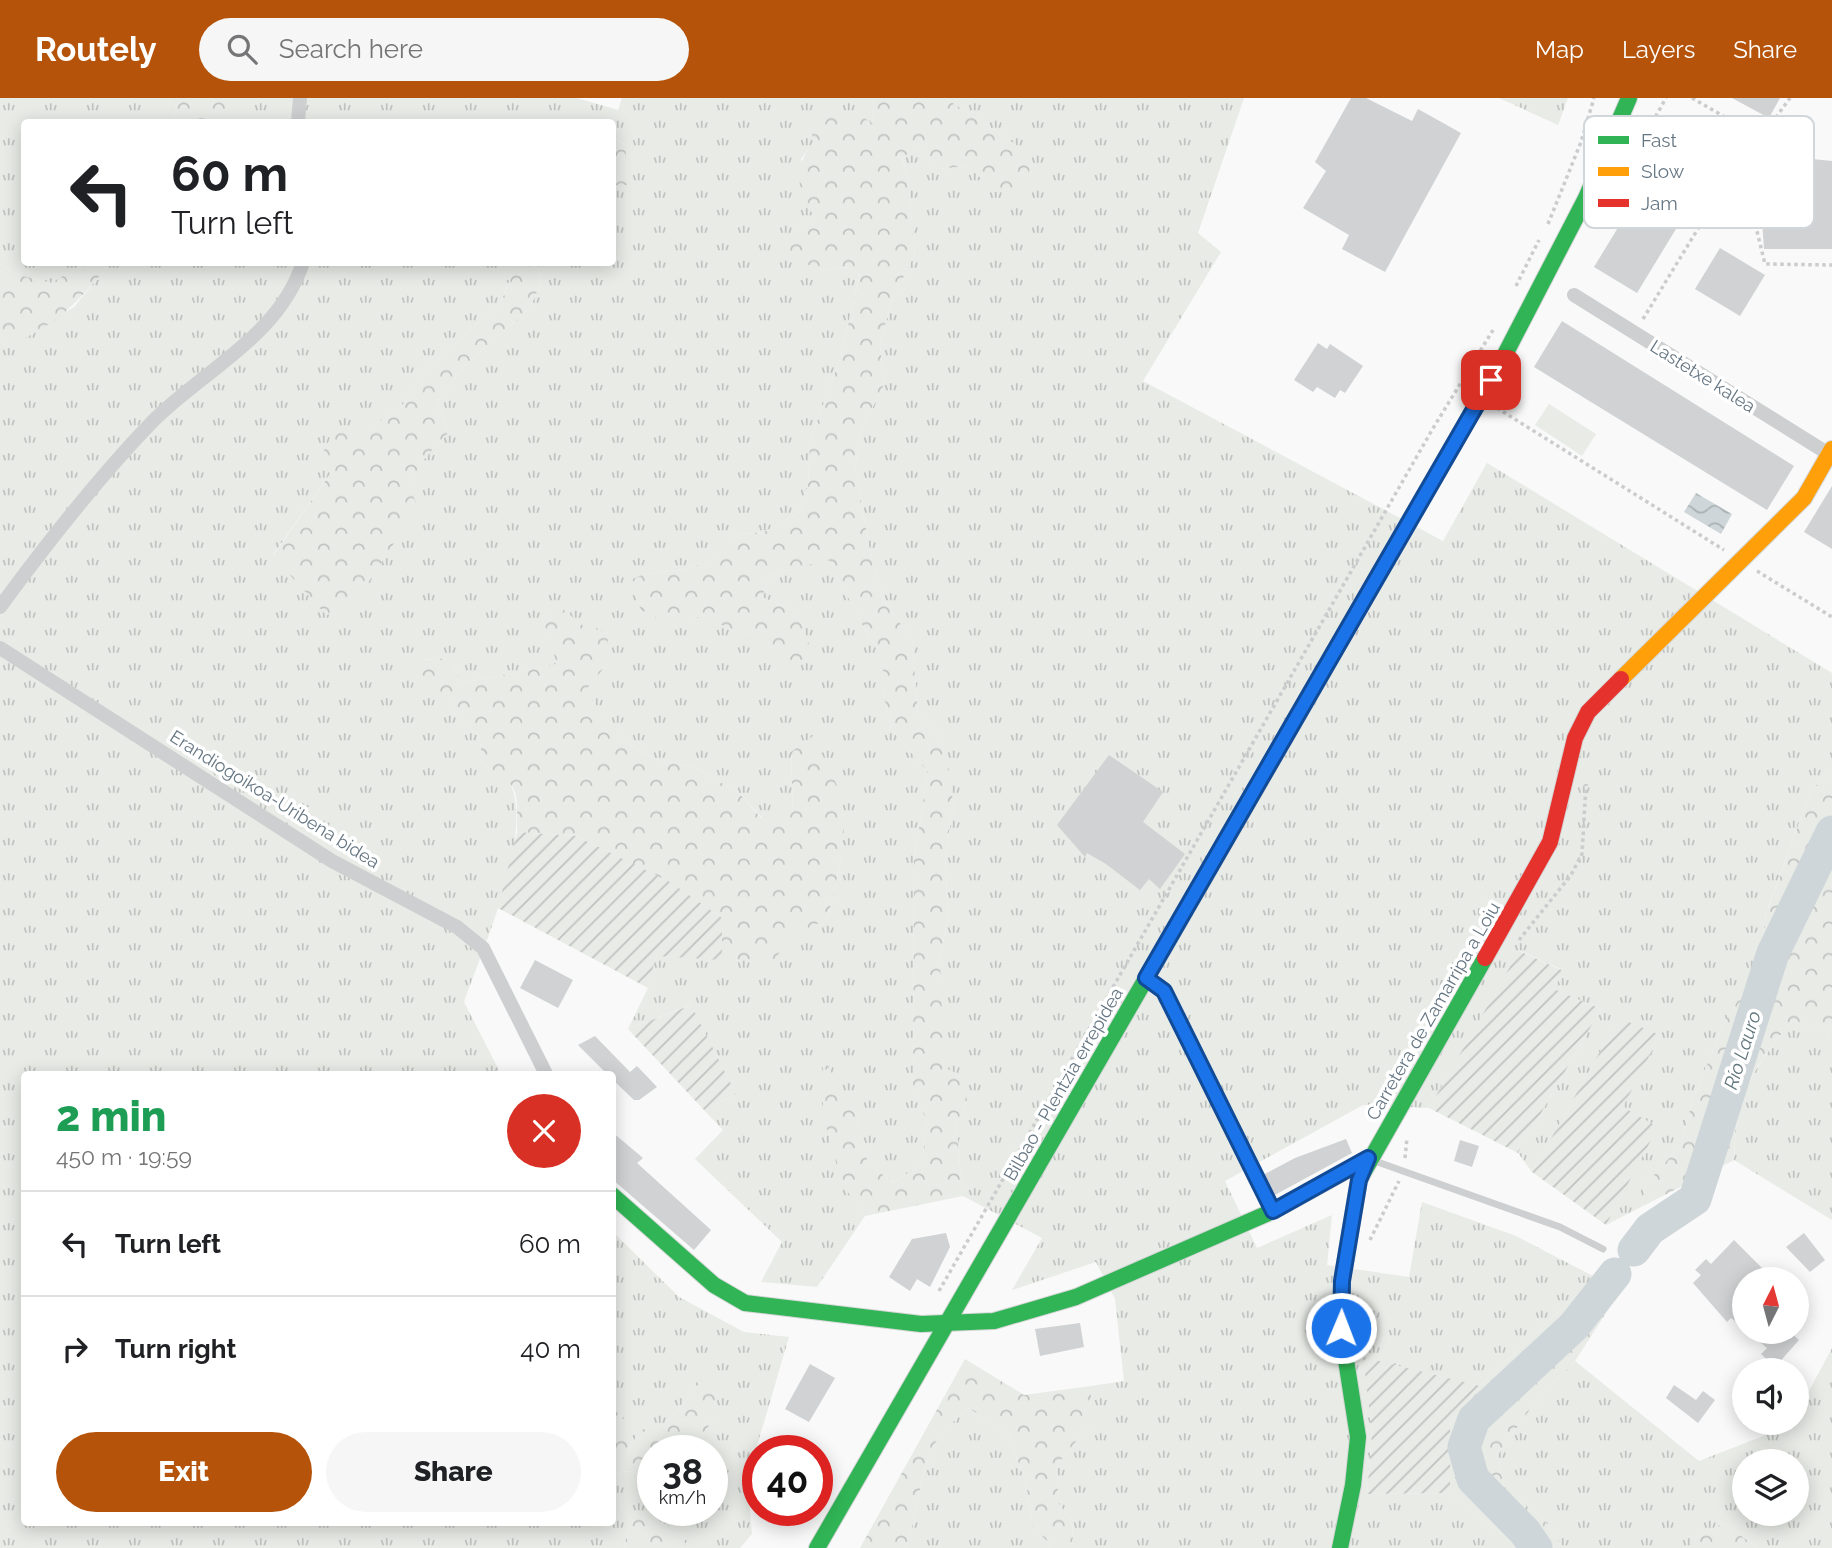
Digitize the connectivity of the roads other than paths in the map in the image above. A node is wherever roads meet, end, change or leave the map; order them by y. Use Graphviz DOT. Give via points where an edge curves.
graph roads {
  1 [pos="300,98"];
  2 [pos="1629,98"];
  3 [pos="1621,116"];
  4 [pos="298,119"];
  5 [pos="1584,202"];
  6 [pos="301,266"];
  7 [pos="1574,295"];
  8 [pos="1831,453"];
  9 [pos="0,607"];
  10 [pos="0,648"];
  11 [pos="1146,978"];
  12 [pos="544,1071"];
  13 [pos="1368,1158"];
  14 [pos="616,1199"];
  15 [pos="1273,1211"];
  16 [pos="1603,1249"];
  17 [pos="948,1323"];
  18 [pos="817,1548"];
  19 [pos="1340,1548"];
  1 -- 4 [label="street"];
  2 -- 3 [label="street, Bilbao - Plentzia errepidea"];
  5 -- 11 [label="street, Bilbao - Plentzia errepidea" via="1504,356"];
  6 -- 9 [label="street" via="282,302 251,340 180,394 149,425 64,520"];
  7 -- 8 [label="street, Lastetxe kalea"];
  8 -- 13 [label="street, Carretera de Zamarripa a Loiu" via="1804,498 1588,712 1575,738 1550,842"];
  10 -- 12 [label="street, Erandiogoikoa-Uribena bidea" via="332,861 466,934 483,948"];
  11 -- 15 [label="lane" via="1164,991"];
  11 -- 17 [label="street, Bilbao - Plentzia errepidea"];
  13 -- 15 [label="street"];
  13 -- 16 [label="lane" via="1560,1227"];
  13 -- 19 [label="street, Carretera de Zamarripa a Loiu" via="1359,1180 1342,1281 1341,1328 1357,1437"];
  14 -- 17 [label="street" via="714,1285 745,1303 920,1324"];
  15 -- 17 [label="street" via="1076,1297 994,1321"];
  17 -- 18 [label="street, Bilbao - Plentzia errepidea"];
}
